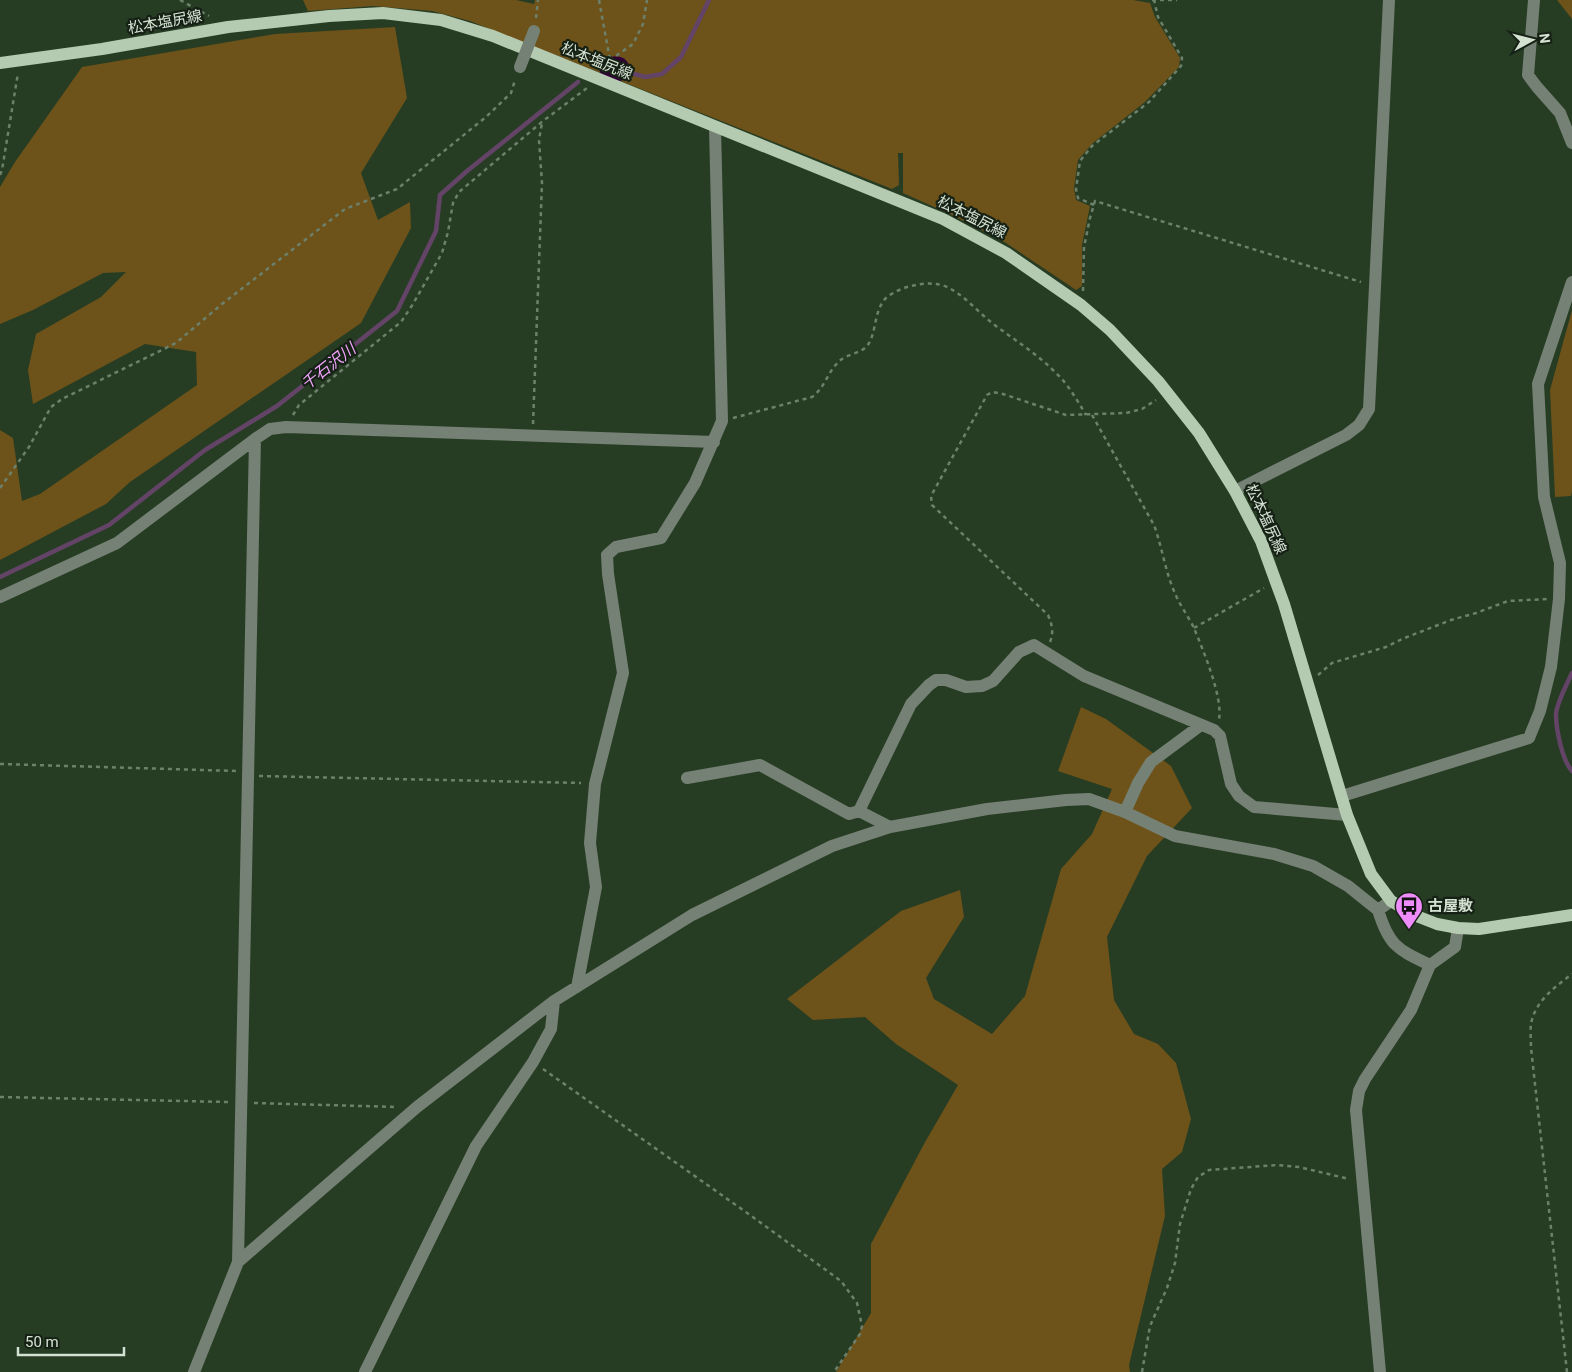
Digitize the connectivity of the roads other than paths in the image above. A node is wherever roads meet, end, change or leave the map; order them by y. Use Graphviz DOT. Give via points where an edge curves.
graph roads {
  1 [pos="1389,0"];
  2 [pos="1534,0"];
  3 [pos="534,31"];
  4 [pos="0,63"];
  5 [pos="520,67"];
  6 [pos="715,126"];
  7 [pos="1572,144"];
  8 [pos="1572,282"];
  9 [pos="255,439"];
  10 [pos="714,442"];
  11 [pos="1235,491"];
  12 [pos="0,597"];
  13 [pos="1201,725"];
  14 [pos="687,778"];
  15 [pos="1342,796"];
  16 [pos="859,811"];
  17 [pos="1125,812"];
  18 [pos="1347,815"];
  19 [pos="890,826"];
  20 [pos="1391,901"];
  21 [pos="1378,910"];
  22 [pos="1572,915"];
  23 [pos="1458,928"];
  24 [pos="1430,965"];
  25 [pos="577,987"];
  26 [pos="554,1001"];
  27 [pos="238,1262"];
  28 [pos="194,1372"];
  29 [pos="365,1372"];
  30 [pos="1380,1372"];
  1 -- 11 [label="street" via="1369,409 1359,425 1346,435"];
  2 -- 7 [label="street" via="1528,75 1560,112"];
  3 -- 5 [label="street, bridge"];
  4 -- 6 [label="main road, 松本塩尻線" via="228,27 383,13 441,20 493,36"];
  6 -- 10 [label="street" via="722,421"];
  6 -- 11 [label="main road, 松本塩尻線" via="943,219 1006,252 1081,305 1110,330 1168,393 1199,433"];
  8 -- 15 [label="street" via="1538,384 1544,496 1560,563 1551,667 1540,711 1529,738"];
  9 -- 10 [label="street" via="270,430 286,427"];
  9 -- 12 [label="street" via="117,543"];
  9 -- 27 [label="street"];
  10 -- 25 [label="street" via="696,483 660,538 616,547 606,556 623,673 595,784 590,843 596,887"];
  11 -- 15 [label="main road, 松本塩尻線" via="1261,540 1284,604"];
  13 -- 16 [label="street" via="1084,676 1034,645 1019,652 993,681 982,686 966,687 946,680 936,680 929,685 911,704"];
  13 -- 17 [label="street" via="1151,762"];
  13 -- 18 [label="street" via="1220,736 1231,784 1239,796 1254,807"];
  14 -- 16 [label="street" via="760,765 849,814"];
  15 -- 18 [label="main road, 松本塩尻線"];
  16 -- 19 [label="street"];
  17 -- 19 [label="street" via="1090,799 1066,800 987,809"];
  17 -- 21 [label="street" via="1175,836 1274,854 1313,866 1348,886"];
  18 -- 20 [label="main road, 松本塩尻線" via="1371,874"];
  19 -- 25 [label="street" via="832,846 692,915"];
  20 -- 21 [label="street"];
  20 -- 23 [label="main road, 松本塩尻線" via="1419,917"];
  21 -- 24 [label="street" via="1385,931 1395,945"];
  22 -- 23 [label="main road, 松本塩尻線" via="1479,929"];
  23 -- 24 [label="street" via="1455,947"];
  24 -- 30 [label="street" via="1411,1010 1358,1091 1356,1110"];
  25 -- 26 [label="street"];
  26 -- 27 [label="street" via="417,1107"];
  26 -- 29 [label="street" via="551,1028 533,1062 476,1146"];
  27 -- 28 [label="street"];
}
